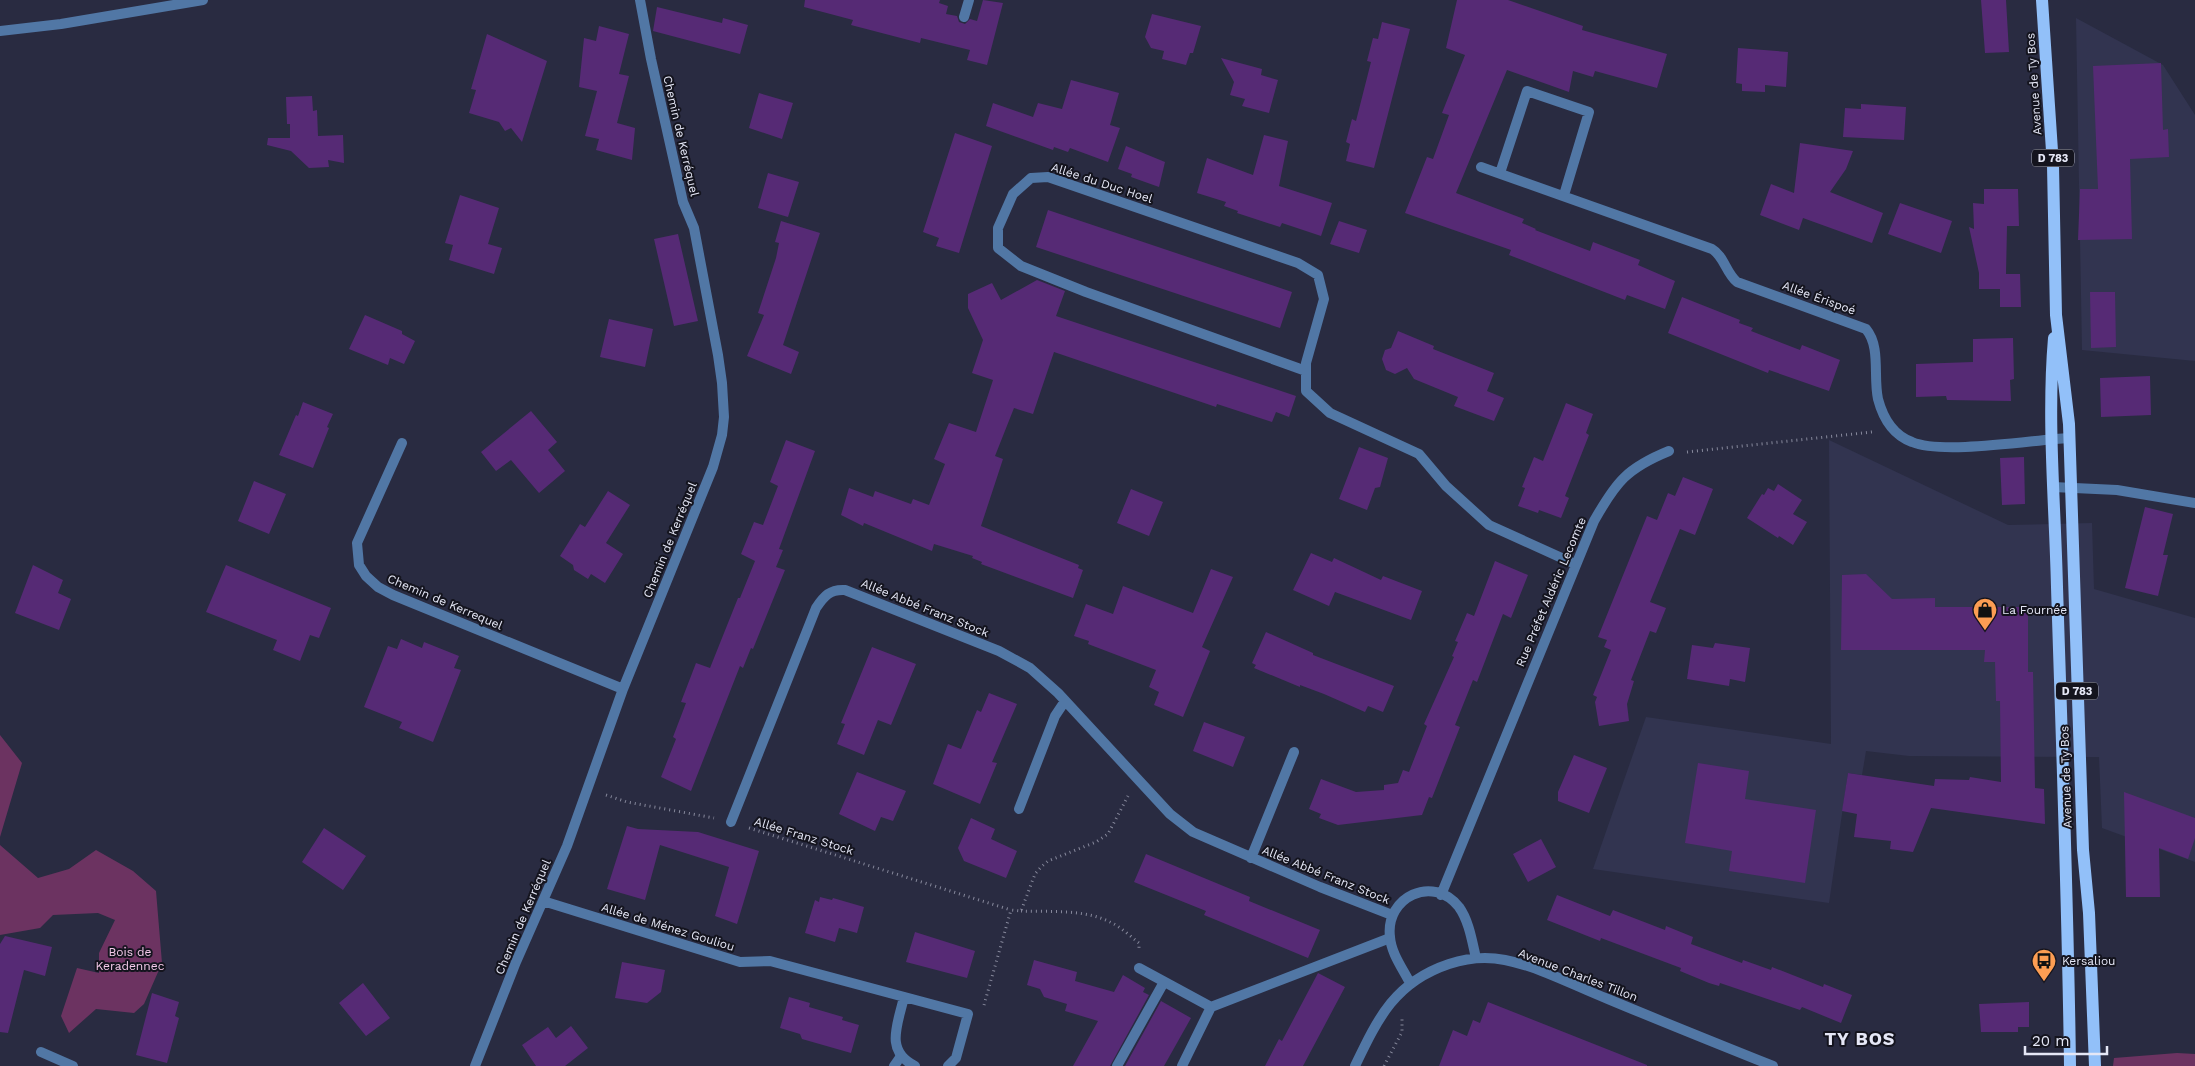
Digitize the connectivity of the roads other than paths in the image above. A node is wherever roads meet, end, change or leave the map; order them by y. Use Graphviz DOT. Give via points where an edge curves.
graph roads {
  1 [pos="203,0"];
  2 [pos="640,0"];
  3 [pos="969,0"];
  4 [pos="2042,0"];
  5 [pos="964,17"];
  6 [pos="0,31"];
  7 [pos="1481,167"];
  8 [pos="1500,173"];
  9 [pos="1564,195"];
  10 [pos="2056,316"];
  11 [pos="1306,371"];
  12 [pos="2068,438"];
  13 [pos="2053,439"];
  14 [pos="402,444"];
  15 [pos="1670,451"];
  16 [pos="2053,487"];
  17 [pos="2070,487"];
  18 [pos="2195,503"];
  19 [pos="1574,564"];
  20 [pos="623,689"];
  21 [pos="1065,701"];
  22 [pos="1294,752"];
  23 [pos="1019,809"];
  24 [pos="731,822"];
  25 [pos="1251,858"];
  26 [pos="1441,895"];
  27 [pos="543,901"];
  28 [pos="1392,915"];
  29 [pos="1390,938"];
  30 [pos="1476,958"];
  31 [pos="1139,968"];
  32 [pos="1164,982"];
  33 [pos="1410,983"];
  34 [pos="904,997"];
  35 [pos="1211,1006"];
  36 [pos="41,1052"];
  37 [pos="901,1056"];
  38 [pos="73,1066"];
  39 [pos="475,1066"];
  40 [pos="894,1066"];
  41 [pos="915,1066"];
  42 [pos="948,1066"];
  43 [pos="1118,1066"];
  44 [pos="1182,1066"];
  45 [pos="1355,1066"];
  46 [pos="1773,1066"];
  47 [pos="2070,1066"];
  48 [pos="2095,1066"];
  1 -- 6 [label="street"];
  2 -- 20 [label="street, Chemin de Kerréquel" via="683,202 694,228 718,355 724,417 713,467"];
  3 -- 5 [label="street"];
  4 -- 10 [label="main road, Avenue de Ty Bos / D 783" via="2053,166"];
  7 -- 8 [label="street, Allée Érispoé"];
  8 -- 9 [label="street, Allée Érispoé"];
  8 -- 9 [label="street" via="1526,91 1589,112"];
  9 -- 13 [label="street, Allée Érispoé" via="1712,249 1718,252 1737,282 1866,329 1874,342 1879,400 1891,428 1912,442 1928,446 1957,446"];
  10 -- 12 [label="main road, Avenue de Ty Bos / D 783"];
  10 -- 13 [label="main road, Avenue de Ty Bos / D 783" via="2052,362"];
  11 -- 11 [label="street, Allée du Duc Hoel" via="1021,266 998,248 998,228 1013,194 1031,178 1048,177 1298,263 1318,275 1324,299"];
  11 -- 19 [label="street, Allée du Duc Hoel" via="1306,391 1330,413 1419,454 1446,486 1489,525"];
  12 -- 13 [label="street"];
  12 -- 17 [label="main road, Avenue de Ty Bos / D 783"];
  13 -- 16 [label="main road, Avenue de Ty Bos / D 783"];
  14 -- 20 [label="street, Chemin de Kerrequel" via="358,543 359,566 366,576 393,595"];
  15 -- 19 [label="street, Rue Préfet Aldéric Lecomte" via="1639,466 1614,488"];
  16 -- 17 [label="street"];
  16 -- 47 [label="main road, Avenue de Ty Bos / D 783" via="2065,808"];
  17 -- 18 [label="street" via="2117,490"];
  17 -- 48 [label="main road, Avenue de Ty Bos / D 783"];
  19 -- 26 [label="street, Rue Préfet Aldéric Lecomte"];
  20 -- 27 [label="street, Chemin de Kerréquel" via="589,789"];
  21 -- 23 [label="street" via="1055,716"];
  21 -- 24 [label="street, Allée Abbé Franz Stock" via="1038,674 999,651 845,590 831,591 816,608"];
  21 -- 25 [label="street, Allée Abbé Franz Stock" via="1170,814 1193,832"];
  22 -- 25 [label="street, Allée Abbé Franz Stock"];
  25 -- 28 [label="street, Allée Abbé Franz Stock"];
  26 -- 28 [label="street" via="1416,892 1405,898"];
  26 -- 30 [label="street" via="1459,907"];
  27 -- 34 [label="street, Allée de Ménez Gouliou" via="740,962 770,961"];
  27 -- 39 [label="street, Chemin de Kerréquel"];
  28 -- 29 [label="street"];
  29 -- 33 [label="street"];
  29 -- 35 [label="street"];
  30 -- 33 [label="street, Avenue Charles Tillon" via="1438,968"];
  30 -- 46 [label="street, Avenue Charles Tillon" via="1505,960 1547,974"];
  31 -- 32 [label="street"];
  32 -- 35 [label="street"];
  32 -- 43 [label="street"];
  33 -- 45 [label="street, Avenue Charles Tillon" via="1375,1026"];
  34 -- 37 [label="street" via="895,1036 895,1047"];
  34 -- 42 [label="street, Allée de Ménez Gouliou" via="968,1014 956,1058"];
  35 -- 44 [label="street"];
  36 -- 38 [label="street"];
  37 -- 40 [label="street"];
  37 -- 41 [label="street"];
}
